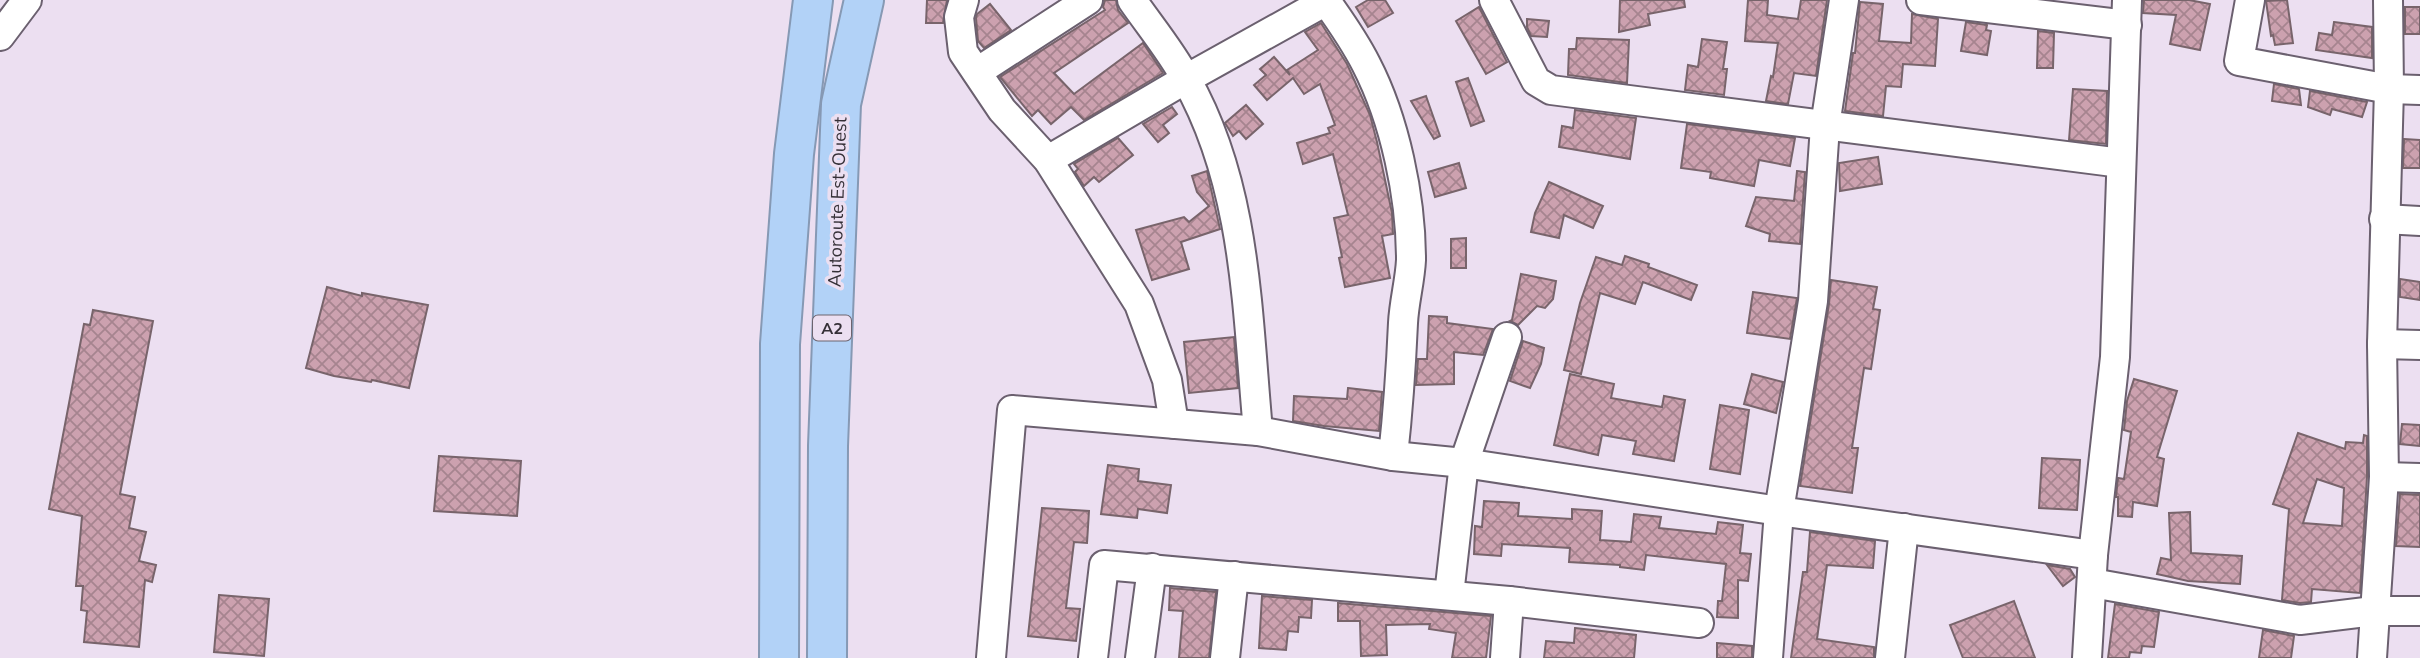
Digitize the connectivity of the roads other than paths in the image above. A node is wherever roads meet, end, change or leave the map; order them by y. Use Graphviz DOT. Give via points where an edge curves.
graph roads {
  1 [pos="27,0"];
  2 [pos="813,0"];
  3 [pos="864,0"];
  4 [pos="964,0"];
  5 [pos="1088,0"];
  6 [pos="1132,0"];
  7 [pos="1494,0"];
  8 [pos="1844,0"];
  9 [pos="1921,0"];
  10 [pos="2250,0"];
  11 [pos="2388,0"];
  12 [pos="1325,1"];
  13 [pos="2127,13"];
  14 [pos="0,36"];
  15 [pos="977,72"];
  16 [pos="1186,79"];
  17 [pos="2389,89"];
  18 [pos="2420,90"];
  19 [pos="1825,126"];
  20 [pos="1048,160"];
  21 [pos="2121,163"];
  22 [pos="2384,219"];
  23 [pos="2420,221"];
  24 [pos="1507,337"];
  25 [pos="2382,344"];
  26 [pos="2420,345"];
  27 [pos="1174,424"];
  28 [pos="1258,431"];
  29 [pos="1393,456"];
  30 [pos="1464,463"];
  31 [pos="2384,477"];
  32 [pos="2420,478"];
  33 [pos="1779,511"];
  34 [pos="1904,528"];
  35 [pos="2093,555"];
  36 [pos="1152,568"];
  37 [pos="1234,576"];
  38 [pos="2092,583"];
  39 [pos="1449,595"];
  40 [pos="1509,601"];
  41 [pos="2374,611"];
  42 [pos="2420,611"];
  43 [pos="1699,623"];
  44 [pos="779,658"];
  45 [pos="827,658"];
  46 [pos="990,658"];
  47 [pos="1093,658"];
  48 [pos="1140,658"];
  49 [pos="1225,658"];
  50 [pos="1505,658"];
  51 [pos="1768,658"];
  52 [pos="1891,658"];
  53 [pos="2087,658"];
  54 [pos="2372,658"];
  1 -- 14 [label="street"];
  2 -- 44 [label="highway" via="794,153 780,344"];
  3 -- 45 [label="highway, Autoroute Est-Ouest / A2" via="841,104 828,446"];
  4 -- 15 [label="street" via="959,17 963,52"];
  5 -- 15 [label="street"];
  6 -- 16 [label="street"];
  7 -- 19 [label="street" via="1536,81 1551,90"];
  8 -- 19 [label="street"];
  9 -- 13 [label="street"];
  10 -- 17 [label="street" via="2239,61"];
  11 -- 17 [label="street"];
  12 -- 16 [label="street"];
  12 -- 29 [label="street" via="1371,75 1385,108 1403,178 1411,261"];
  13 -- 21 [label="street"];
  15 -- 20 [label="street" via="1002,110"];
  16 -- 20 [label="street"];
  16 -- 28 [label="street" via="1229,185 1242,246"];
  17 -- 18 [label="street"];
  17 -- 22 [label="street"];
  19 -- 21 [label="street"];
  19 -- 33 [label="street" via="1813,302"];
  20 -- 27 [label="street" via="1139,304 1167,380"];
  21 -- 35 [label="street" via="2115,356"];
  22 -- 23 [label="street"];
  22 -- 25 [label="street"];
  24 -- 30 [label="street"];
  25 -- 26 [label="street"];
  25 -- 31 [label="street"];
  27 -- 28 [label="street"];
  27 -- 46 [label="street" via="1012,410"];
  28 -- 29 [label="street"];
  29 -- 30 [label="street"];
  30 -- 33 [label="street"];
  30 -- 39 [label="street"];
  31 -- 32 [label="street"];
  31 -- 41 [label="street"];
  33 -- 34 [label="street"];
  33 -- 51 [label="street"];
  34 -- 35 [label="street"];
  34 -- 52 [label="street"];
  35 -- 38 [label="street"];
  36 -- 37 [label="street"];
  36 -- 47 [label="street" via="1104,565"];
  36 -- 48 [label="street"];
  37 -- 39 [label="street"];
  37 -- 49 [label="street"];
  38 -- 41 [label="street" via="2300,620"];
  38 -- 53 [label="street"];
  39 -- 40 [label="street"];
  40 -- 43 [label="street"];
  40 -- 50 [label="street"];
  41 -- 42 [label="street"];
  41 -- 54 [label="street"];
}
